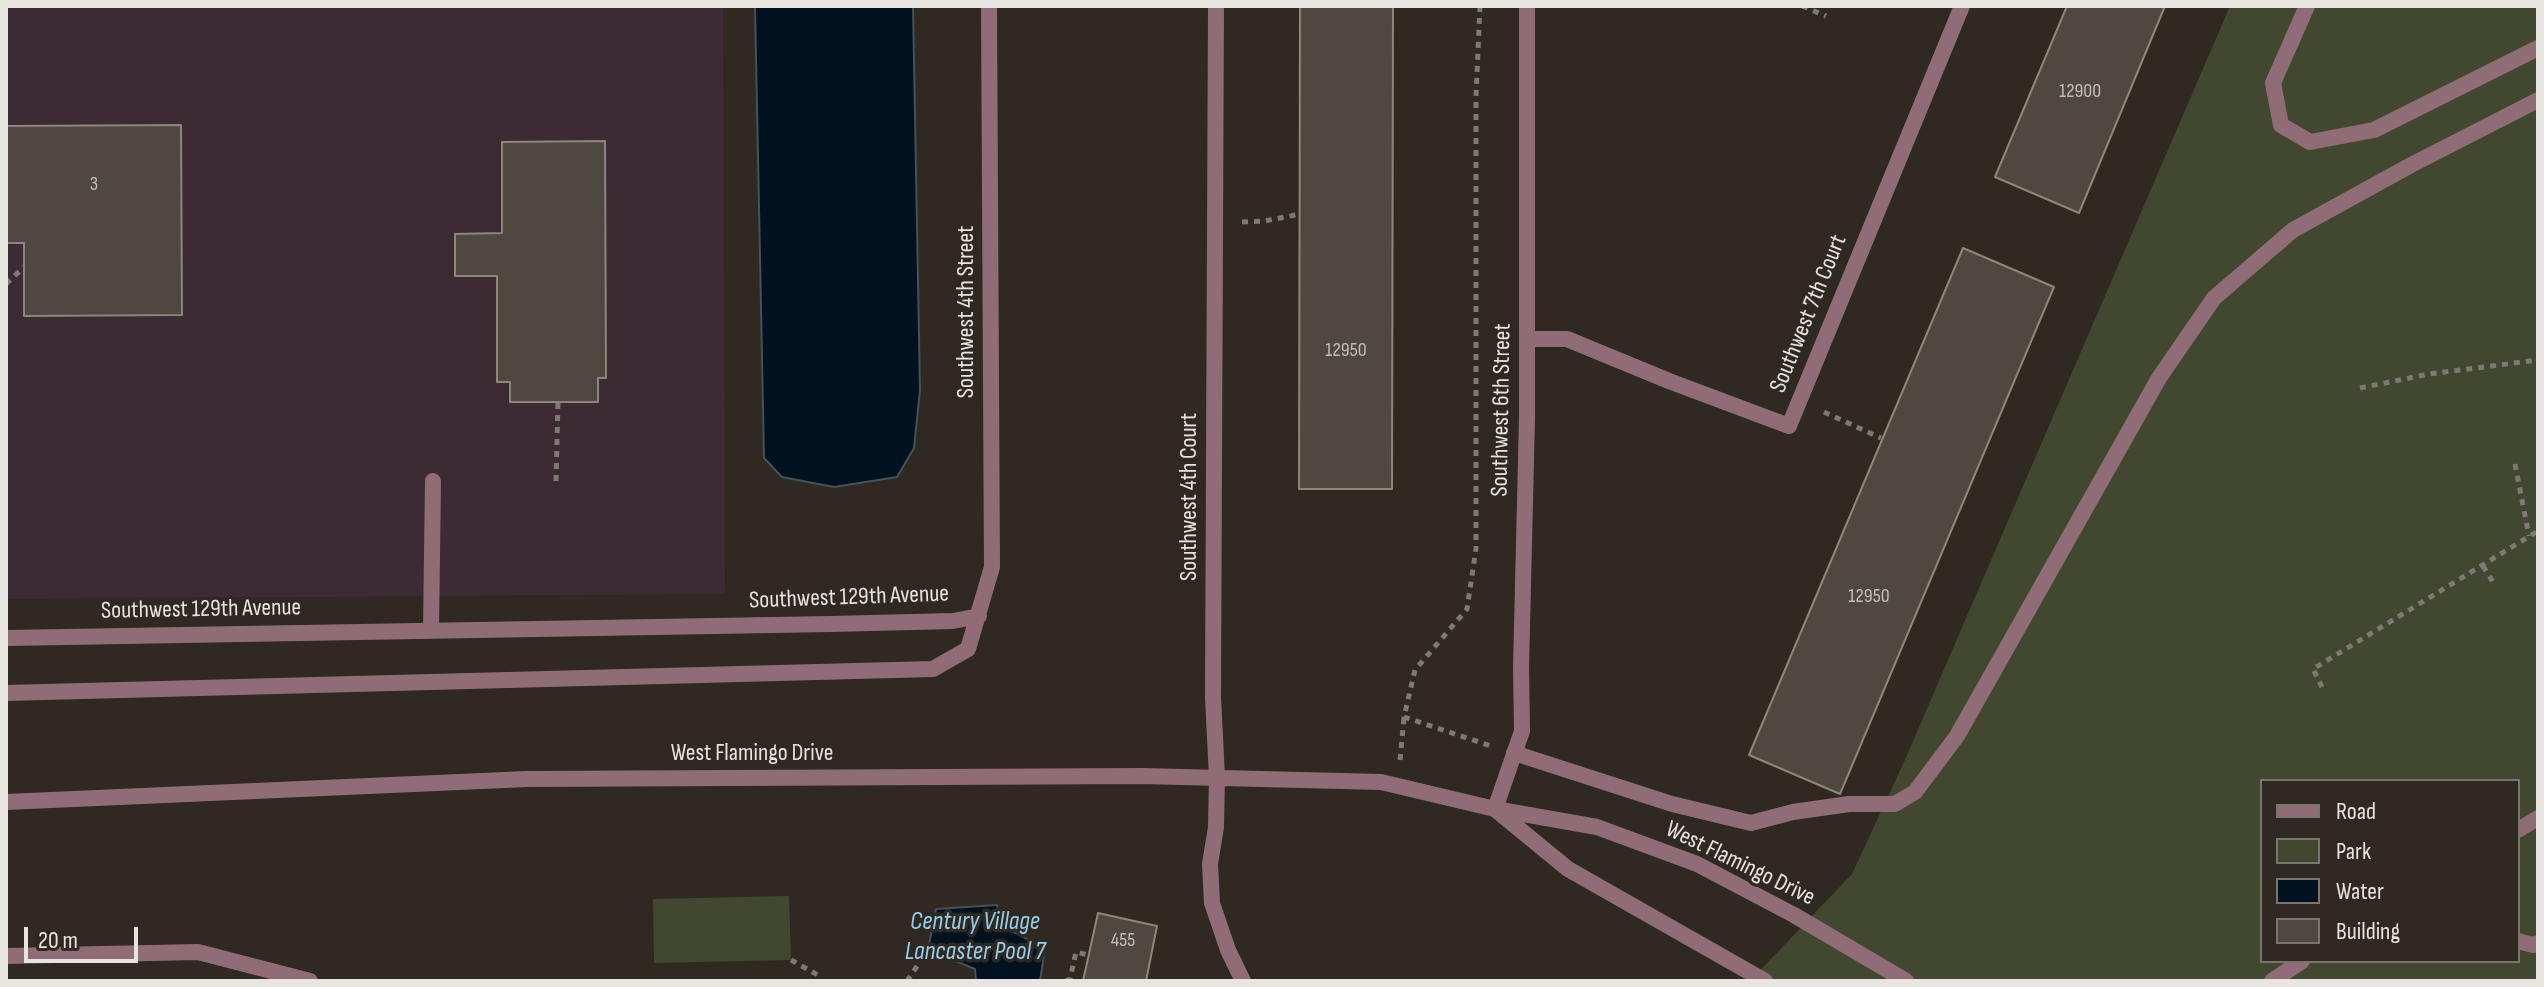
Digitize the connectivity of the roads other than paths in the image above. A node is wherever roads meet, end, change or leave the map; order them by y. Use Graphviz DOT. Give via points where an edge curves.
graph roads {
  1 [pos="989,6"];
  2 [pos="1216,6"];
  3 [pos="1527,6"];
  4 [pos="1962,6"];
  5 [pos="2307,6"];
  6 [pos="2538,48"];
  7 [pos="2538,100"];
  8 [pos="1527,339"];
  9 [pos="433,481"];
  10 [pos="979,616"];
  11 [pos="431,630"];
  12 [pos="6,638"];
  13 [pos="6,693"];
  14 [pos="1514,753"];
  15 [pos="1217,777"];
  16 [pos="6,802"];
  17 [pos="1495,809"];
  18 [pos="2538,818"];
  19 [pos="2520,829"];
  20 [pos="6,956"];
  21 [pos="2299,963"];
  22 [pos="310,981"];
  23 [pos="1243,981"];
  24 [pos="1765,981"];
  25 [pos="1906,981"];
  26 [pos="2272,981"];
  1 -- 10 [label="street, Southwest 4th Street" via="992,567"];
  2 -- 15 [label="street, Southwest 4th Court"];
  3 -- 8 [label="street, Southwest 6th Street"];
  4 -- 8 [label="street, Southwest 7th Court" via="1789,426 1567,339"];
  5 -- 6 [label="street" via="2273,83 2281,125 2310,142 2374,130"];
  7 -- 14 [label="street" via="2293,230 2214,298 2159,378 1957,736 1915,792 1895,804 1849,804 1751,823 1672,804"];
  8 -- 14 [label="street, Southwest 6th Street" via="1522,731"];
  9 -- 11 [label="street"];
  10 -- 11 [label="street, Southwest 129th Avenue" via="922,622"];
  10 -- 13 [label="street, Southwest 129th Avenue" via="968,649 933,669"];
  11 -- 12 [label="street, Southwest 129th Avenue"];
  14 -- 17 [label="street, Southwest 6th Street"];
  15 -- 16 [label="street, West Flamingo Drive" via="527,779"];
  15 -- 17 [label="street, West Flamingo Drive" via="1381,782"];
  15 -- 23 [label="street, Southwest 4th Court" via="1212,903"];
  17 -- 24 [label="street, West Flamingo Drive" via="1568,869"];
  17 -- 25 [label="street, West Flamingo Drive" via="1597,827 1697,864"];
  18 -- 19 [label="street"];
  20 -- 22 [label="street" via="198,952"];
  21 -- 26 [label="street"];
}
